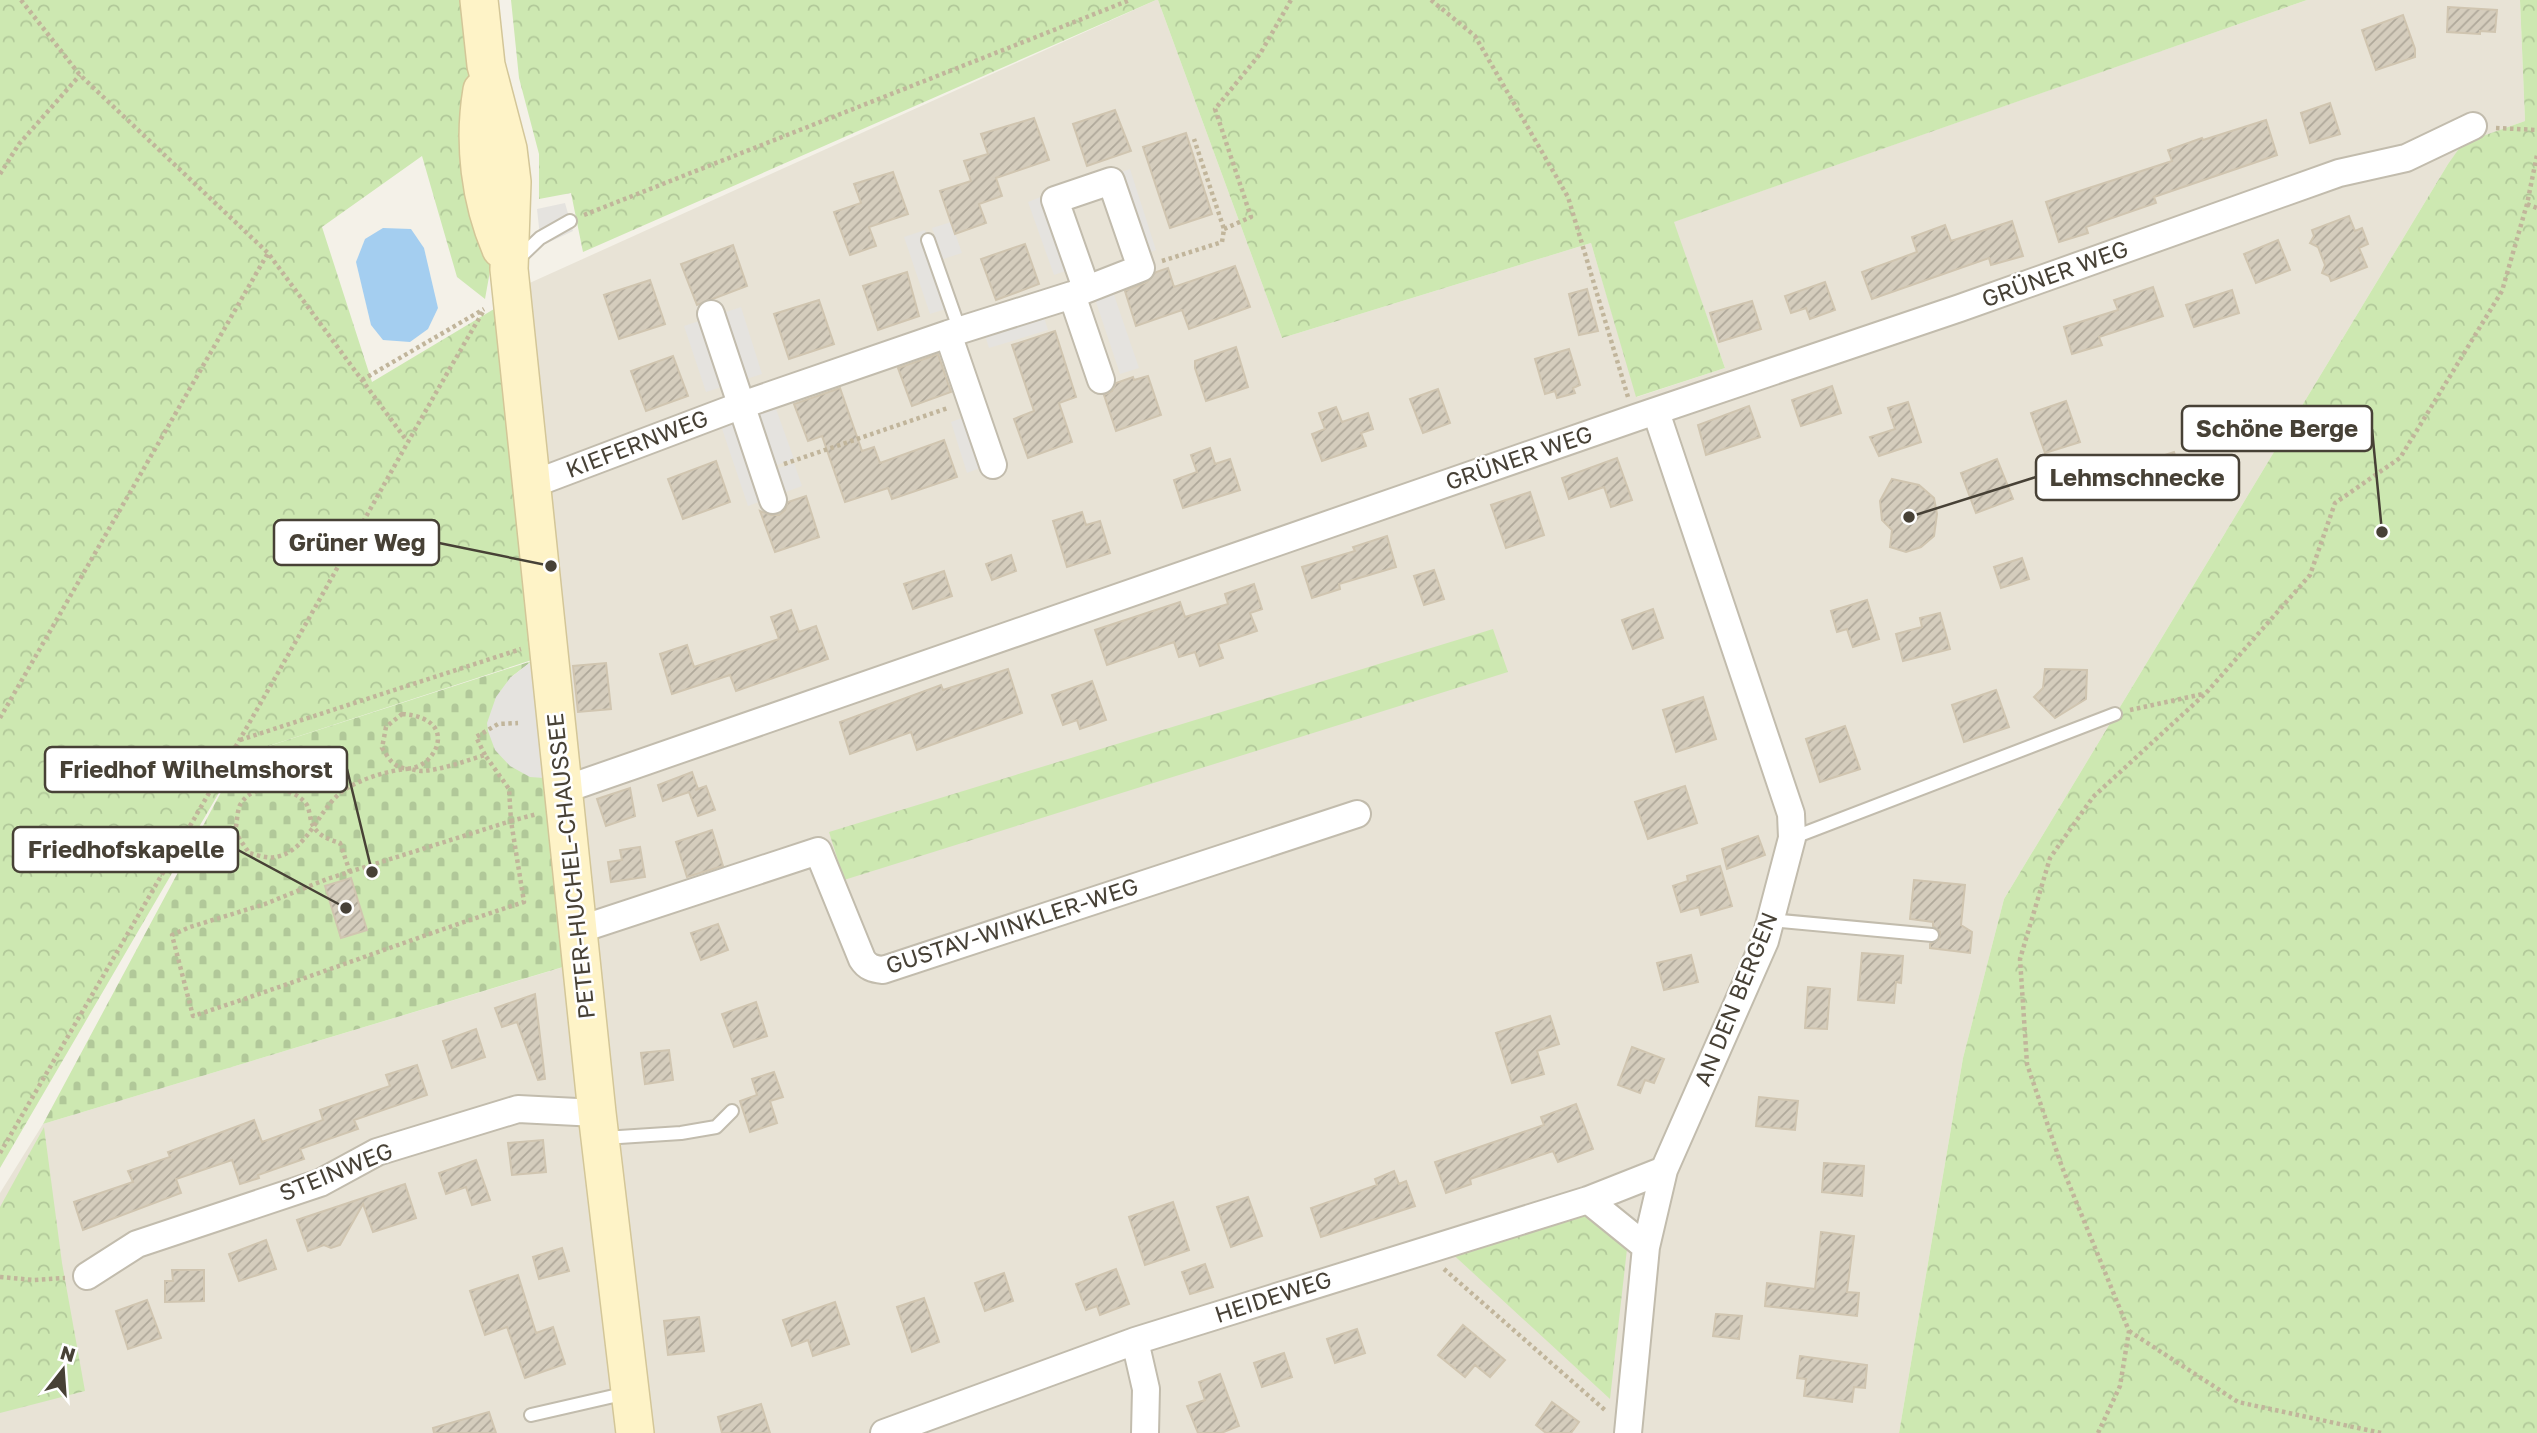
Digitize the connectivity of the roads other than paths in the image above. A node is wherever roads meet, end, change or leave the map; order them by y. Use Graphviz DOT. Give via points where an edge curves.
graph roads {
  1 [pos="479,0"];
  2 [pos="2473,126"];
  3 [pos="570,221"];
  4 [pos="928,240"];
  5 [pos="511,284"];
  6 [pos="1079,291"];
  7 [pos="711,314"];
  8 [pos="954,332"];
  9 [pos="1101,380"];
  10 [pos="742,405"];
  11 [pos="1645,415"];
  12 [pos="993,466"];
  13 [pos="533,484"];
  14 [pos="773,500"];
  15 [pos="2115,714"];
  16 [pos="564,798"];
  17 [pos="1357,814"];
  18 [pos="1792,838"];
  19 [pos="1771,920"];
  20 [pos="578,930"];
  21 [pos="1931,935"];
  22 [pos="732,1111"];
  23 [pos="599,1125"];
  24 [pos="1664,1170"];
  25 [pos="1588,1200"];
  26 [pos="1646,1247"];
  27 [pos="87,1276"];
  28 [pos="1135,1340"];
  29 [pos="630,1392"];
  30 [pos="531,1415"];
  31 [pos="1628,1432"];
  32 [pos="635,1433"];
  33 [pos="884,1433"];
  34 [pos="1145,1433"];
  1 -- 5 [label="street, PETER-HUCHEL-CHAUSSEE" via="486,65 512,182"];
  2 -- 11 [label="street, GRÜNER WEG" via="2406,158 2339,173"];
  3 -- 5 [label="lane" via="540,238"];
  4 -- 8 [label="lane"];
  5 -- 13 [label="street, PETER-HUCHEL-CHAUSSEE"];
  6 -- 6 [label="street, KIEFERNWEG" via="1055,200 1111,181 1141,268"];
  6 -- 8 [label="street, KIEFERNWEG"];
  6 -- 9 [label="street"];
  7 -- 10 [label="street"];
  8 -- 10 [label="street, KIEFERNWEG"];
  8 -- 12 [label="street"];
  10 -- 13 [label="street, KIEFERNWEG"];
  10 -- 14 [label="street"];
  11 -- 16 [label="street, GRÜNER WEG"];
  11 -- 18 [label="street, AN DEN BERGEN" via="1791,814"];
  13 -- 16 [label="street, PETER-HUCHEL-CHAUSSEE"];
  15 -- 18 [label="lane"];
  16 -- 20 [label="street, PETER-HUCHEL-CHAUSSEE"];
  17 -- 20 [label="street, GUSTAV-WINKLER-WEG" via="883,970 873,969 862,959 818,851"];
  18 -- 19 [label="street, AN DEN BERGEN"];
  19 -- 21 [label="lane"];
  19 -- 24 [label="street, AN DEN BERGEN"];
  20 -- 23 [label="street, PETER-HUCHEL-CHAUSSEE"];
  22 -- 23 [label="lane" via="716,1127 681,1133"];
  23 -- 27 [label="street, STEINWEG" via="518,1109 377,1152 320,1183 137,1244"];
  23 -- 29 [label="street, PETER-HUCHEL-CHAUSSEE"];
  24 -- 25 [label="street, HEIDEWEG"];
  24 -- 26 [label="street, AN DEN BERGEN"];
  25 -- 26 [label="street"];
  25 -- 28 [label="street, HEIDEWEG"];
  26 -- 31 [label="street, AN DEN BERGEN"];
  28 -- 33 [label="street, HEIDEWEG"];
  28 -- 34 [label="street" via="1146,1389"];
  29 -- 30 [label="lane"];
  29 -- 32 [label="street, PETER-HUCHEL-CHAUSSEE"];
}
